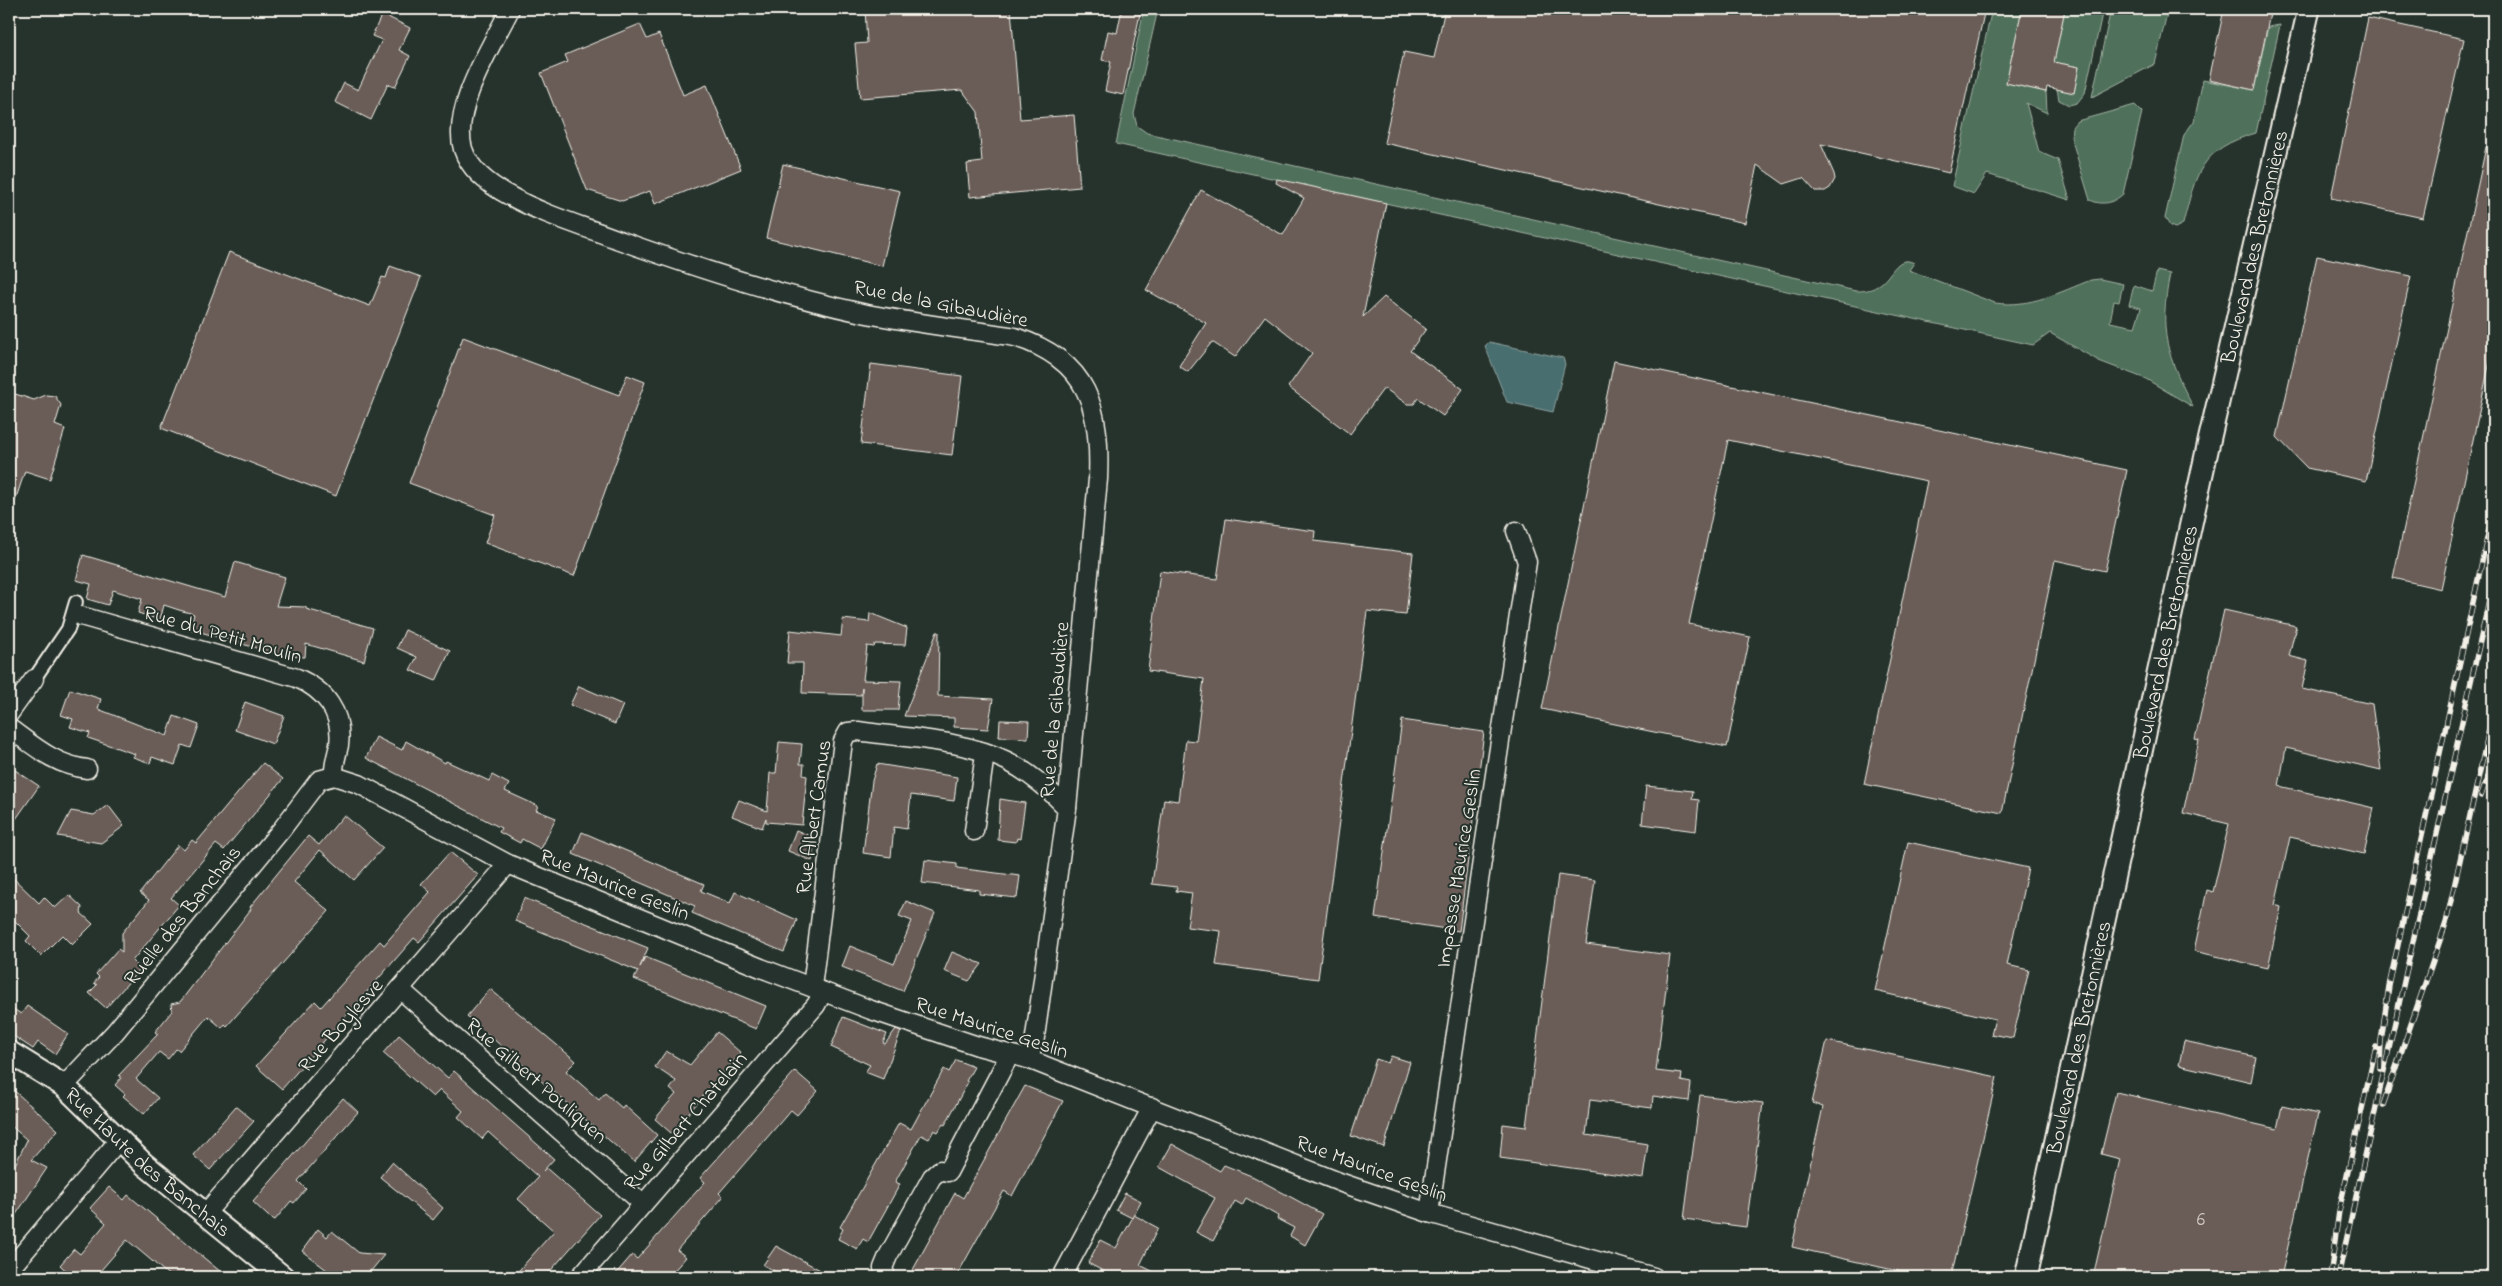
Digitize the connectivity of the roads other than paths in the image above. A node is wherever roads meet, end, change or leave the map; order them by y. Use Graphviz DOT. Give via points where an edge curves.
graph roads {
  1 [pos="510,9"];
  2 [pos="2309,9"];
  3 [pos="1516,530"];
  4 [pos="78,609"];
  5 [pos="34,680"];
  6 [pos="9,714"];
  7 [pos="9,728"];
  8 [pos="985,754"];
  9 [pos="87,769"];
  10 [pos="334,776"];
  11 [pos="1068,808"];
  12 [pos="974,831"];
  13 [pos="508,864"];
  14 [pos="400,990"];
  15 [pos="818,990"];
  16 [pos="9,1052"];
  17 [pos="1010,1054"];
  18 [pos="1028,1059"];
  19 [pos="64,1086"];
  20 [pos="1152,1107"];
  21 [pos="119,1140"];
  22 [pos="643,1204"];
  23 [pos="205,1214"];
  24 [pos="1429,1214"];
  25 [pos="9,1270"];
  26 [pos="1616,1272"];
  27 [pos="1069,1275"];
  28 [pos="283,1277"];
  29 [pos="580,1277"];
  30 [pos="886,1277"];
  31 [pos="1654,1277"];
  32 [pos="2026,1277"];
  1 -- 11 [label="street, Rue de la Gibaudière" via="474,84 460,126 464,151 471,165 480,176 510,196 600,233 738,281 863,313 1015,337 1061,360 1075,374 1097,420 1099,454"];
  2 -- 32 [label="street, Boulevard des Bretonnières" via="2210,437"];
  3 -- 24 [label="street, Impasse Maurice Geslin" via="1527,562"];
  4 -- 5 [label="street, Rue du Petit Moulin"];
  4 -- 10 [label="street, Rue du Petit Moulin" via="297,678 312,686 327,698 337,718 339,739"];
  5 -- 6 [label="street, Rue du Petit Moulin"];
  7 -- 9 [label="street" via="52,759"];
  8 -- 11 [label="street, Rue Albert Camus" via="1006,761 1030,775"];
  8 -- 12 [label="street"];
  8 -- 15 [label="street, Rue Albert Camus" via="967,748 852,730 845,736"];
  10 -- 13 [label="street, Rue Maurice Geslin" via="359,784"];
  10 -- 19 [label="street, Ruelle des Banchais" via="319,780 115,1032"];
  11 -- 18 [label="street, Rue de la Gibaudière" via="1034,1044"];
  13 -- 14 [label="street, Rue Boylesve"];
  13 -- 15 [label="street, Rue Maurice Geslin"];
  14 -- 22 [label="street, Rue Gilbert Pouliquen"];
  14 -- 23 [label="street, Rue Boylesve"];
  15 -- 17 [label="street, Rue Maurice Geslin" via="934,1032"];
  15 -- 22 [label="street, Rue Gilbert Chatelain" via="816,1005"];
  16 -- 19 [label="street, Rue Haute des Banchais"];
  17 -- 18 [label="street, Rue Maurice Geslin"];
  17 -- 30 [label="street" via="948,1172 940,1170 932,1177 888,1256 883,1268"];
  18 -- 20 [label="street, Rue Maurice Geslin"];
  19 -- 21 [label="street, Rue Haute des Banchais"];
  20 -- 24 [label="street, Rue Maurice Geslin"];
  20 -- 27 [label="street"];
  21 -- 23 [label="street, Rue Haute des Banchais"];
  21 -- 25 [label="street"];
  22 -- 29 [label="street, Rue Gilbert Chatelain"];
  23 -- 28 [label="street, Rue Haute des Banchais"];
  24 -- 26 [label="street, Rue Maurice Geslin"];
  26 -- 31 [label="street, Rue Maurice Geslin"];
}
